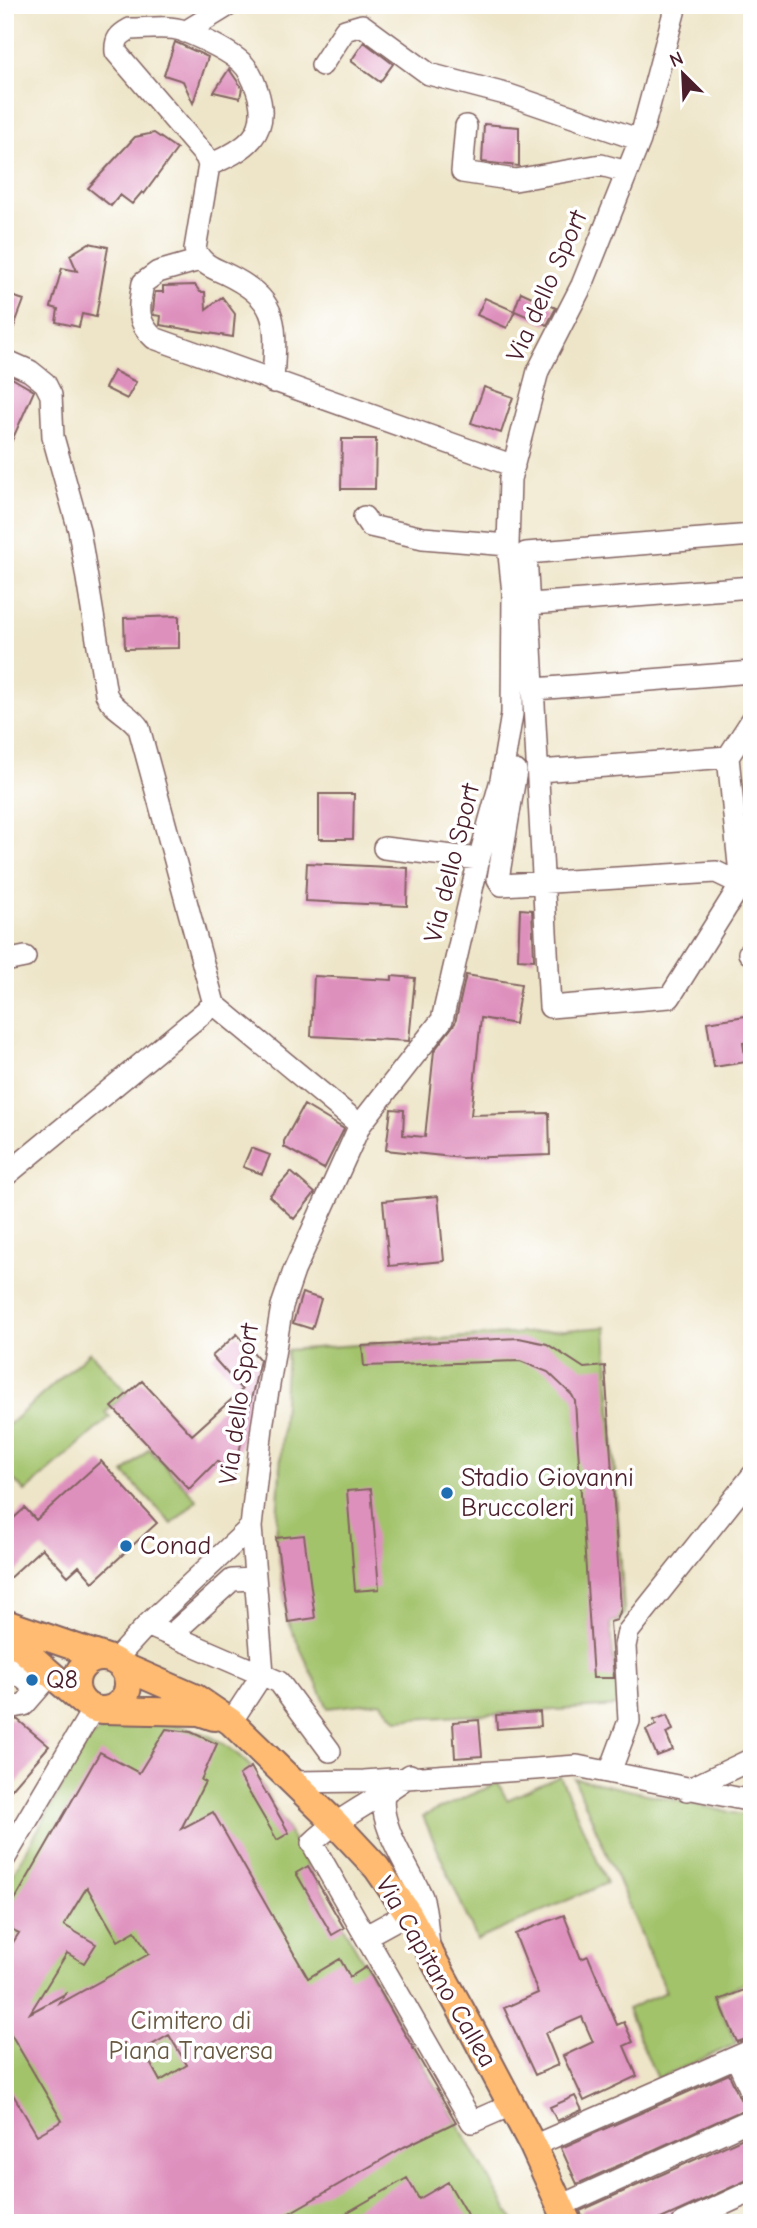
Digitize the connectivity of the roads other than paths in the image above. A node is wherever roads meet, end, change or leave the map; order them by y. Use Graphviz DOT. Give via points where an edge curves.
graph roads {
  1 [pos="229,5"];
  2 [pos="676,5"];
  3 [pos="185,32"];
  4 [pos="322,65"];
  5 [pos="466,126"];
  6 [pos="640,140"];
  7 [pos="209,165"];
  8 [pos="627,172"];
  9 [pos="200,260"];
  10 [pos="5,360"];
  11 [pos="273,382"];
  12 [pos="514,466"];
  13 [pos="364,517"];
  14 [pos="752,535"];
  15 [pos="508,545"];
  16 [pos="752,587"];
  17 [pos="531,604"];
  18 [pos="513,630"];
  19 [pos="752,672"];
  20 [pos="535,689"];
  21 [pos="752,720"];
  22 [pos="727,757"];
  23 [pos="539,771"];
  24 [pos="384,848"];
  25 [pos="479,859"];
  26 [pos="545,884"];
  27 [pos="741,884"];
  28 [pos="214,1004"];
  29 [pos="360,1125"];
  30 [pos="5,1176"];
  31 [pos="752,1476"];
  32 [pos="251,1527"];
  33 [pos="254,1580"];
  34 [pos="147,1625"];
  35 [pos="171,1634"];
  36 [pos="7,1643"];
  37 [pos="115,1662"];
  38 [pos="263,1673"];
  39 [pos="5,1681"];
  40 [pos="39,1688"];
  41 [pos="5,1699"];
  42 [pos="93,1708"];
  43 [pos="231,1722"];
  44 [pos="330,1751"];
  45 [pos="752,1759"];
  46 [pos="610,1772"];
  47 [pos="410,1776"];
  48 [pos="364,1781"];
  49 [pos="294,1782"];
  50 [pos="687,1790"];
  51 [pos="384,1796"];
  52 [pos="752,1801"];
  53 [pos="334,1822"];
  54 [pos="358,1847"];
  55 [pos="5,1858"];
  56 [pos="329,1870"];
  57 [pos="408,1913"];
  58 [pos="366,1936"];
  59 [pos="429,1952"];
  60 [pos="744,2053"];
  61 [pos="752,2092"];
  62 [pos="511,2105"];
  63 [pos="752,2119"];
  64 [pos="533,2146"];
  65 [pos="752,2191"];
  66 [pos="564,2214"];
  67 [pos="683,2223"];
  1 -- 3 [label="street"];
  2 -- 6 [label="street, Via dello Sport"];
  3 -- 7 [label="street" via="241,62 261,100 263,119 254,137 236,154"];
  3 -- 7 [label="street" via="130,29 117,38 116,52"];
  4 -- 6 [label="street" via="345,30 362,25 429,74 509,95"];
  5 -- 8 [label="street" via="462,172 515,180 601,165"];
  6 -- 8 [label="street, Via dello Sport"];
  7 -- 9 [label="street" via="195,249"];
  8 -- 12 [label="street, Via dello Sport" via="582,285 538,372"];
  9 -- 11 [label="street" via="263,297 272,317"];
  9 -- 11 [label="street" via="158,272 143,283 138,314 144,329 154,338"];
  10 -- 28 [label="street" via="30,371 51,395 53,437 79,530 106,694 139,728"];
  11 -- 12 [label="street"];
  12 -- 15 [label="street, Via dello Sport"];
  13 -- 15 [label="street" via="370,526 423,538"];
  14 -- 17 [label="street" via="526,553"];
  15 -- 18 [label="street, Via dello Sport"];
  16 -- 17 [label="street"];
  17 -- 20 [label="street"];
  18 -- 25 [label="street, Via dello Sport" via="512,714 501,780"];
  18 -- 26 [label="street" via="527,630 528,690 498,879 502,884"];
  19 -- 20 [label="street"];
  20 -- 23 [label="street"];
  21 -- 22 [label="street"];
  22 -- 23 [label="street"];
  22 -- 27 [label="street"];
  23 -- 26 [label="street"];
  24 -- 25 [label="street"];
  25 -- 29 [label="street, Via dello Sport" via="442,1020"];
  26 -- 27 [label="street" via="716,872"];
  26 -- 27 [label="street" via="550,1007 670,997"];
  28 -- 29 [label="street"];
  28 -- 30 [label="street"];
  29 -- 32 [label="street, Via dello Sport" via="282,1306 263,1414"];
  31 -- 46 [label="street" via="628,1632 629,1721"];
  32 -- 33 [label="street, Via dello Sport"];
  32 -- 34 [label="street"];
  33 -- 35 [label="street" via="232,1580"];
  33 -- 38 [label="street, Via dello Sport"];
  34 -- 35 [label="street"];
  34 -- 37 [label="street"];
  35 -- 38 [label="street"];
  36 -- 37 [label="main road, Via Capitano Callea"];
  36 -- 40 [label="main road"];
  37 -- 42 [label="main road" via="127,1678 126,1694 116,1705"];
  37 -- 42 [label="main road" via="95,1658 81,1667 75,1683 80,1699"];
  37 -- 43 [label="main road, Via Capitano Callea" via="196,1698"];
  38 -- 43 [label="street"];
  38 -- 44 [label="street" via="279,1682"];
  39 -- 40 [label="street"];
  40 -- 41 [label="street" via="14,1707"];
  40 -- 42 [label="main road"];
  42 -- 43 [label="main road" via="199,1712"];
  42 -- 55 [label="street"];
  43 -- 49 [label="main road, Via Capitano Callea"];
  45 -- 50 [label="street"];
  46 -- 47 [label="street" via="565,1765"];
  46 -- 50 [label="street"];
  47 -- 48 [label="street"];
  47 -- 51 [label="street"];
  48 -- 49 [label="street"];
  48 -- 53 [label="street" via="340,1806"];
  49 -- 53 [label="main road, Via Capitano Callea"];
  50 -- 52 [label="street"];
  51 -- 53 [label="street"];
  51 -- 59 [label="street" via="381,1808 387,1824 423,1900"];
  53 -- 54 [label="main road, Via Capitano Callea"];
  53 -- 56 [label="street" via="312,1843"];
  54 -- 56 [label="street"];
  54 -- 57 [label="main road, Via Capitano Callea"];
  56 -- 58 [label="street"];
  57 -- 58 [label="street"];
  57 -- 59 [label="main road, Via Capitano Callea"];
  58 -- 62 [label="street" via="471,2122"];
  59 -- 62 [label="main road, Via Capitano Callea"];
  60 -- 61 [label="street"];
  60 -- 64 [label="street"];
  62 -- 64 [label="main road, Via Capitano Callea"];
  63 -- 66 [label="street"];
  64 -- 66 [label="main road, Via Capitano Callea"];
  65 -- 67 [label="street"];
}
